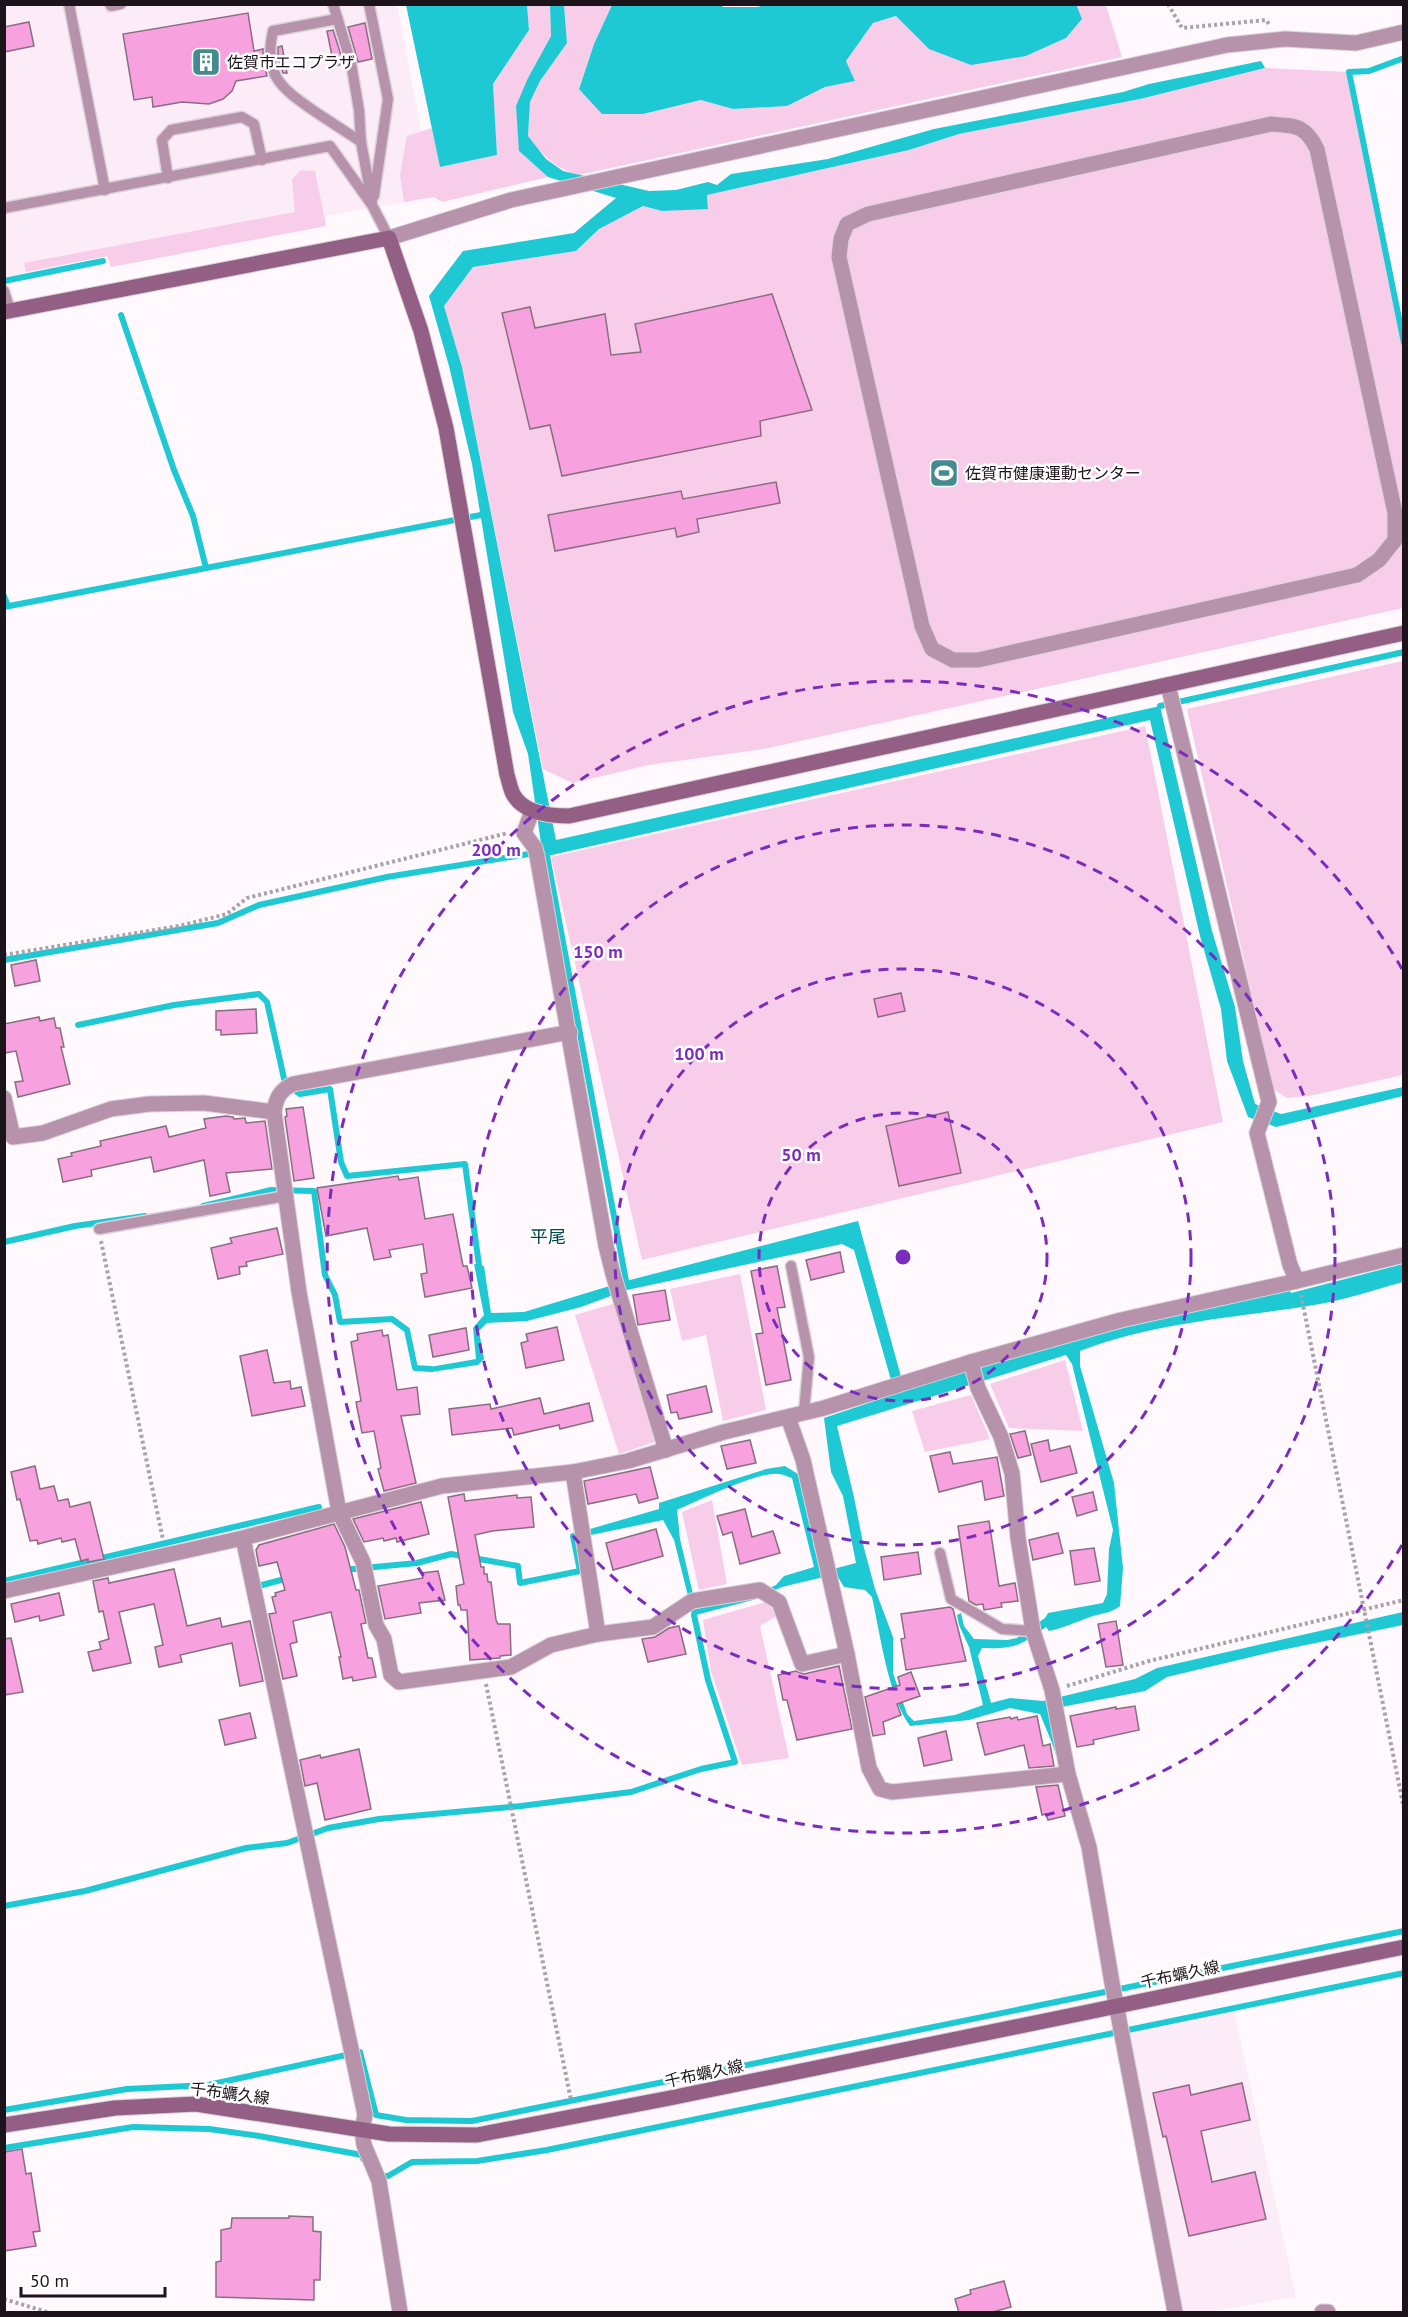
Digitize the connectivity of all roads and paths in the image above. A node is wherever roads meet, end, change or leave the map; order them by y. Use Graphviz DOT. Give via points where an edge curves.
graph roads {
  1 [pos="69,4"];
  2 [pos="110,4"];
  3 [pos="121,4"];
  4 [pos="333,4"];
  5 [pos="369,4"];
  6 [pos="1168,4"];
  7 [pos="337,19"];
  8 [pos="1404,32"];
  9 [pos="1285,39"];
  10 [pos="361,142"];
  11 [pos="262,160"];
  12 [pos="168,178"];
  13 [pos="105,190"];
  14 [pos="372,205"];
  15 [pos="4,208"];
  16 [pos="389,238"];
  17 [pos="5,292"];
  18 [pos="7,311"];
  19 [pos="1160,619"];
  20 [pos="1404,633"];
  21 [pos="1169,690"];
  22 [pos="532,810"];
  23 [pos="524,833"];
  24 [pos="4,956"];
  25 [pos="570,1032"];
  26 [pos="4,1098"];
  27 [pos="274,1112"];
  28 [pos="285,1190"];
  29 [pos="99,1229"];
  30 [pos="1404,1255"];
  31 [pos="791,1266"];
  32 [pos="1298,1281"];
  33 [pos="1305,1311"];
  34 [pos="971,1362"];
  35 [pos="804,1412"];
  36 [pos="788,1417"];
  37 [pos="666,1450"];
  38 [pos="573,1472"];
  39 [pos="339,1512"];
  40 [pos="243,1538"];
  41 [pos="163,1539"];
  42 [pos="940,1553"];
  43 [pos="4,1591"];
  44 [pos="1404,1600"];
  45 [pos="1364,1609"];
  46 [pos="1031,1631"];
  47 [pos="598,1634"];
  48 [pos="848,1654"];
  49 [pos="483,1669"];
  50 [pos="1052,1690"];
  51 [pos="1068,1774"];
  52 [pos="1404,1809"];
  53 [pos="1404,1947"];
  54 [pos="1114,1995"];
  55 [pos="570,2096"];
  56 [pos="4,2125"];
  57 [pos="362,2130"];
  58 [pos="4,2300"];
  59 [pos="47,2313"];
  60 [pos="400,2313"];
  61 [pos="1174,2313"];
  62 [pos="1322,2313"];
  63 [pos="1328,2313"];
  1 -- 13 [label="lane"];
  2 -- 3 [label="lane"];
  4 -- 7 [label="lane"];
  5 -- 14 [label="lane" via="388,99"];
  6 -- 9 [label="path" via="1182,27 1266,21"];
  7 -- 10 [label="lane" via="351,63"];
  7 -- 10 [label="lane" via="273,31 269,48 272,66 285,90"];
  8 -- 9 [label="street" via="1356,43"];
  9 -- 16 [label="street" via="1227,45 511,200"];
  10 -- 14 [label="lane"];
  11 -- 12 [label="lane"];
  11 -- 12 [label="lane" via="254,124 242,117 171,130 162,140"];
  11 -- 14 [label="lane" via="330,146"];
  12 -- 13 [label="lane"];
  13 -- 15 [label="lane"];
  14 -- 16 [label="lane"];
  16 -- 18 [label="street"];
  16 -- 22 [label="street" via="421,331 446,428 507,775 513,795"];
  17 -- 18 [label="lane"];
  19 -- 19 [label="street" via="1357,575 1379,560 1395,540 1395,513 1317,149 1309,134 1294,126 1271,124 868,214 847,224 841,239 839,257 922,626 932,649 953,660 978,660"];
  20 -- 21 [label="street"];
  21 -- 22 [label="street" via="569,816"];
  21 -- 32 [label="street" via="1266,1091 1268,1106 1257,1133 1290,1265"];
  22 -- 23 [label="street"];
  23 -- 24 [label="path" via="506,833 246,898 228,914 180,926"];
  23 -- 25 [label="street" via="536,852"];
  25 -- 27 [label="street" via="288,1086 276,1100"];
  25 -- 37 [label="street" via="606,1246"];
  26 -- 27 [label="street" via="13,1137 43,1133 111,1109 149,1104 204,1103"];
  27 -- 28 [label="street"];
  28 -- 29 [label="lane"];
  28 -- 39 [label="street" via="299,1292"];
  29 -- 41 [label="path"];
  30 -- 32 [label="street"];
  31 -- 35 [label="lane" via="809,1357"];
  32 -- 34 [label="street" via="1121,1320"];
  33 -- 45 [label="path"];
  34 -- 35 [label="street"];
  34 -- 46 [label="street" via="1012,1473"];
  35 -- 36 [label="street"];
  36 -- 37 [label="street"];
  36 -- 48 [label="street" via="803,1460"];
  37 -- 38 [label="street"];
  38 -- 39 [label="street" via="442,1486"];
  38 -- 47 [label="street"];
  39 -- 40 [label="street"];
  39 -- 49 [label="street" via="365,1569 375,1625 384,1639 391,1675 399,1682"];
  40 -- 43 [label="street"];
  40 -- 57 [label="street" via="365,2115"];
  42 -- 46 [label="lane" via="951,1599 1002,1629"];
  44 -- 45 [label="path"];
  45 -- 50 [label="path" via="1149,1661"];
  45 -- 52 [label="path"];
  46 -- 50 [label="street"];
  47 -- 48 [label="street" via="653,1627 693,1602 766,1593 779,1602 802,1664"];
  47 -- 49 [label="street" via="551,1645 512,1667"];
  48 -- 51 [label="street" via="869,1768 880,1789 892,1792"];
  49 -- 55 [label="path"];
  50 -- 51 [label="street"];
  51 -- 54 [label="street" via="1089,1847"];
  53 -- 54 [label="street, 千布蠣久線"];
  54 -- 57 [label="street, 千布蠣久線" via="682,2096 477,2135"];
  54 -- 61 [label="street"];
  56 -- 57 [label="street, 千布蠣久線" via="115,2108 196,2104"];
  57 -- 60 [label="street" via="377,2177"];
  58 -- 59 [label="path"];
  62 -- 63 [label="street"];
}
